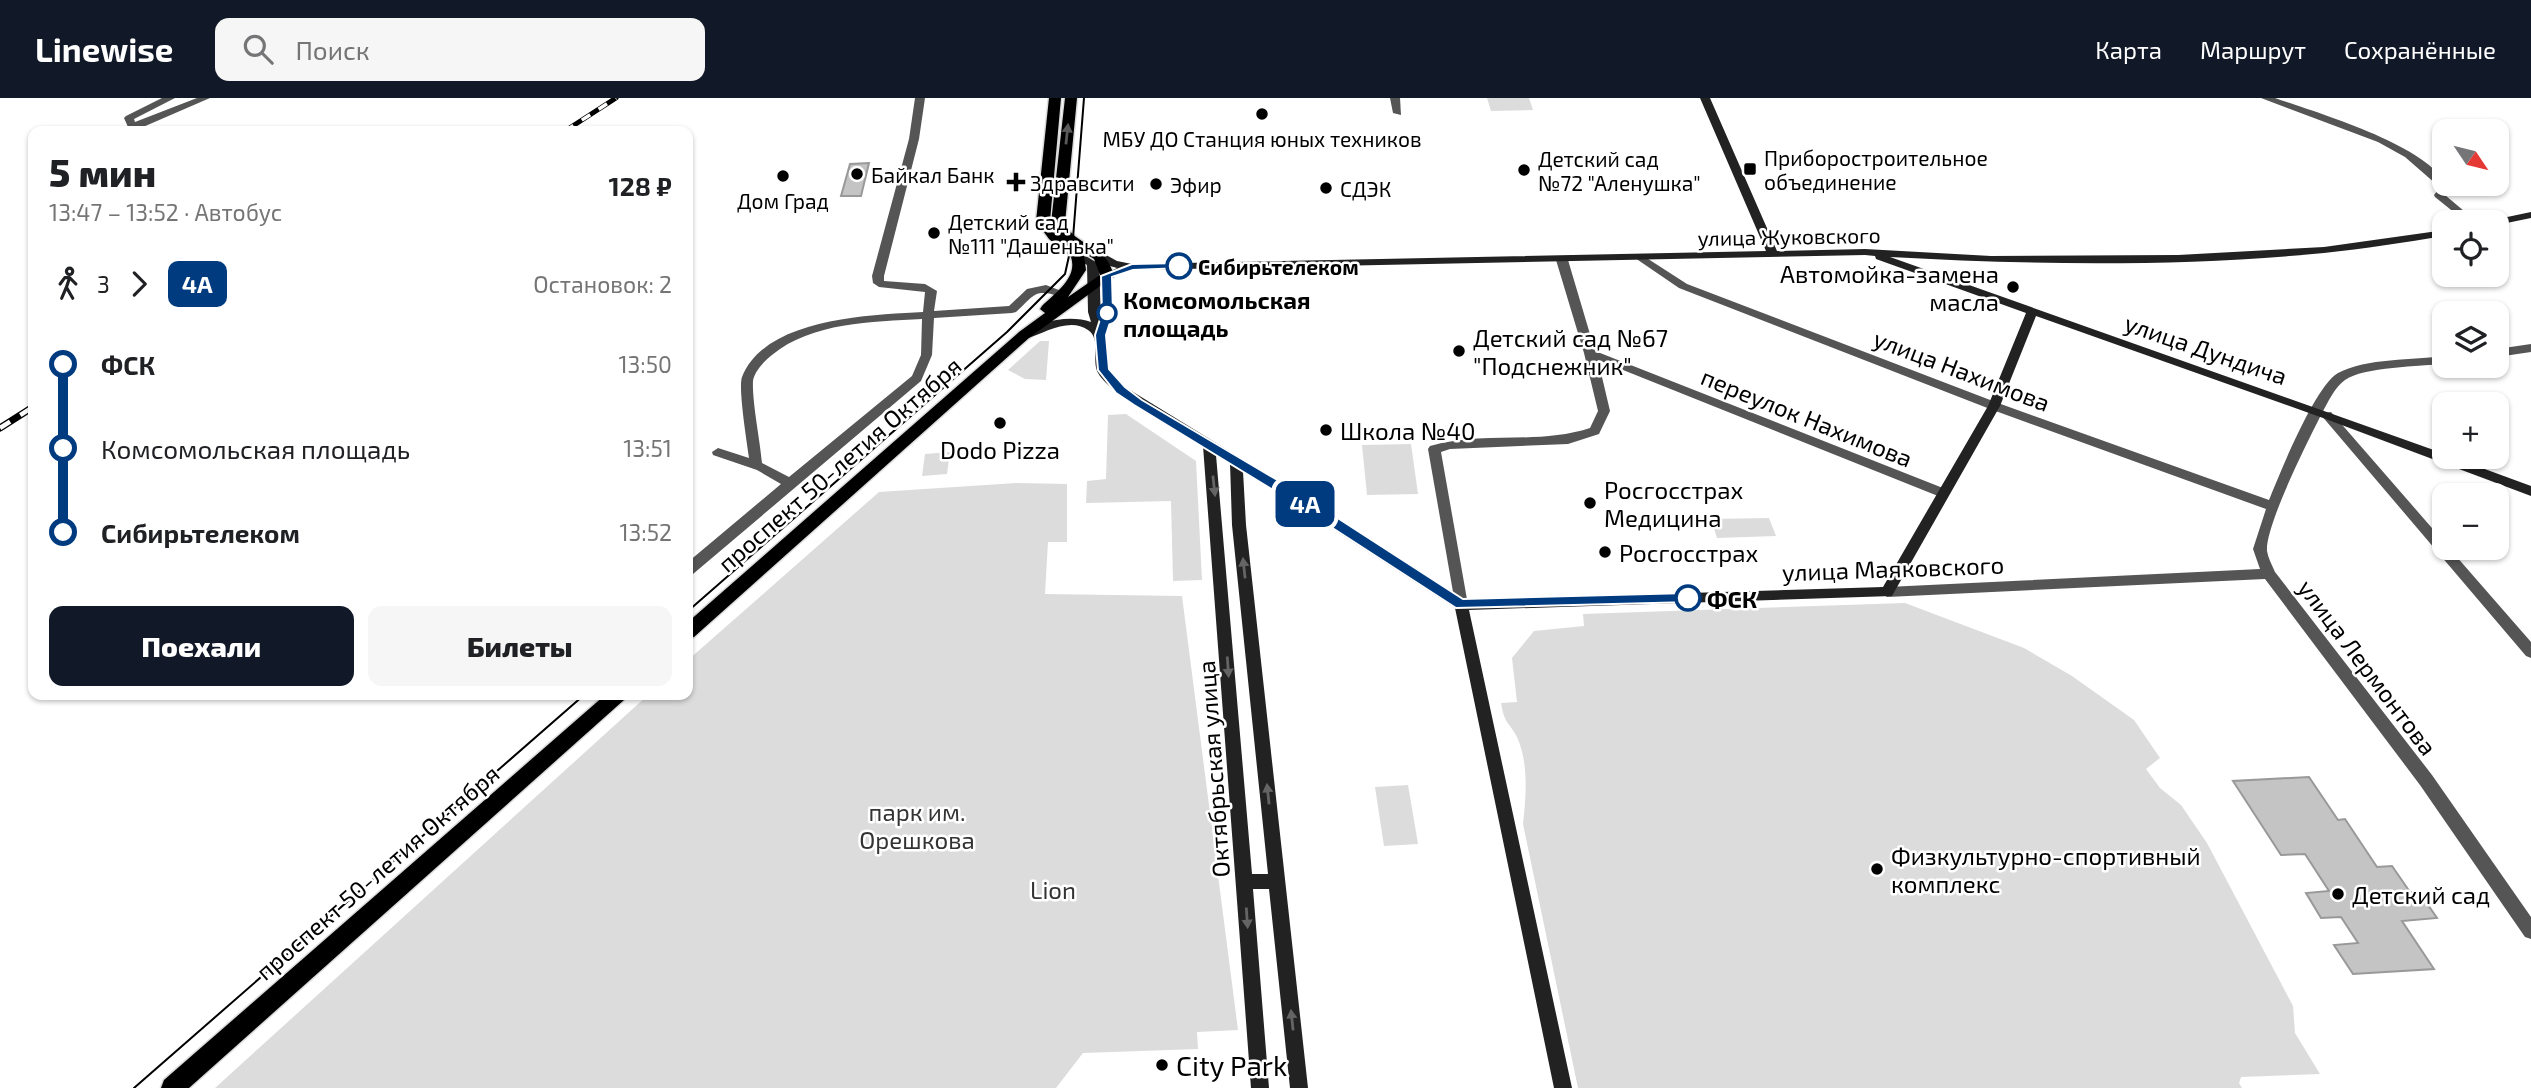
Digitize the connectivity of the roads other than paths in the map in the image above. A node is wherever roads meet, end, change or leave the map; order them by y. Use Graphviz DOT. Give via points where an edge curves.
graph roads {
  1 [pos="170,98"];
  2 [pos="205,98"];
  3 [pos="920,98"];
  4 [pos="1055,98"];
  5 [pos="1071,98"];
  6 [pos="1395,98"];
  7 [pos="1705,98"];
  8 [pos="2266,98"];
  9 [pos="1398,113"];
  10 [pos="2458,210"];
  11 [pos="2531,215"];
  12 [pos="2509,220"];
  13 [pos="2432,235"];
  14 [pos="1071,250"];
  15 [pos="1866,251"];
  16 [pos="1099,254"];
  17 [pos="1773,254"];
  18 [pos="1642,258"];
  19 [pos="1562,260"];
  20 [pos="1132,267"];
  21 [pos="1107,276"];
  22 [pos="1094,285"];
  23 [pos="1063,294"];
  24 [pos="2032,312"];
  25 [pos="928,315"];
  26 [pos="1024,335"];
  27 [pos="1100,335"];
  28 [pos="2531,348"];
  29 [pos="2509,351"];
  30 [pos="1590,353"];
  31 [pos="2432,362"];
  32 [pos="1994,405"];
  33 [pos="2321,413"];
  34 [pos="1209,446"];
  35 [pos="718,452"];
  36 [pos="1236,462"];
  37 [pos="756,466"];
  38 [pos="790,483"];
  39 [pos="2531,491"];
  40 [pos="1943,493"];
  41 [pos="2274,507"];
  42 [pos="1239,525"];
  43 [pos="1218,526"];
  44 [pos="693,566"];
  45 [pos="2269,574"];
  46 [pos="1888,592"];
  47 [pos="1461,605"];
  48 [pos="1250,622"];
  49 [pos="1225,623"];
  50 [pos="693,628"];
  51 [pos="2531,652"];
  52 [pos="609,700"];
  53 [pos="1277,881"];
  54 [pos="1244,882"];
  55 [pos="2531,931"];
  56 [pos="172,1088"];
  57 [pos="1260,1088"];
  58 [pos="1299,1088"];
  59 [pos="1563,1088"];
  1 -- 2 [label="street" via="129,118 131,125"];
  3 -- 25 [label="street" via="914,139 878,276 883,285 931,291"];
  4 -- 14 [label="main road" via="1043,221 1057,243"];
  16 -- 5 [label="main road, one-way" via="1059,229"];
  6 -- 9 [label="street"];
  7 -- 17 [label="street"];
  8 -- 10 [label="street" via="2394,146 2441,183 2440,195"];
  11 -- 12 [label="street"];
  13 -- 15 [label="street, улица Жуковского" via="2323,250 2178,258 1991,259"];
  14 -- 22 [label="street" via="1093,264"];
  14 -- 23 [label="main road, проспект 50-летия Октября" via="1080,264"];
  15 -- 17 [label="street, улица Жуковского"];
  15 -- 24 [label="street, улица Дундича"];
  16 -- 20 [label="street" via="1114,264"];
  16 -- 21 [label="main road"];
  17 -- 18 [label="street, улица Жуковского"];
  18 -- 19 [label="street, улица Жуковского"];
  18 -- 32 [label="street, улица Нахимова" via="1683,286"];
  19 -- 20 [label="street, улица Жуковского"];
  19 -- 30 [label="street"];
  20 -- 21 [label="street"];
  21 -- 22 [label="main road, проспект 50-летия Октября"];
  21 -- 27 [label="street" via="1107,313"];
  22 -- 26 [label="main road, проспект 50-летия Октября"];
  22 -- 27 [label="street"];
  23 -- 25 [label="street" via="1039,289 1012,309"];
  23 -- 26 [label="main road, проспект 50-летия Октября"];
  24 -- 32 [label="street"];
  24 -- 33 [label="street, улица Дундича"];
  25 -- 37 [label="street" via="819,328 785,341 761,358 747,379"];
  25 -- 38 [label="street" via="926,363 918,378"];
  26 -- 27 [label="street" via="1070,322 1092,327"];
  26 -- 50 [label="main road, проспект 50-летия Октября"];
  27 -- 34 [label="street" via="1103,370 1121,390"];
  28 -- 29 [label="street"];
  30 -- 40 [label="street, переулок Нахимова"];
  30 -- 47 [label="street" via="1604,411 1595,431 1567,440 1434,449"];
  31 -- 33 [label="street, улица Лермонтова" via="2353,372 2338,379"];
  32 -- 40 [label="street"];
  32 -- 41 [label="street, улица Нахимова"];
  33 -- 39 [label="street, улица Дундича"];
  33 -- 41 [label="street, улица Лермонтова"];
  33 -- 51 [label="street"];
  34 -- 36 [label="street"];
  34 -- 43 [label="street, Октябрьская улица, one-way"];
  35 -- 37 [label="street"];
  36 -- 42 [label="street, Октябрьская улица"];
  36 -- 47 [label="street"];
  37 -- 38 [label="street"];
  38 -- 44 [label="street"];
  40 -- 46 [label="street"];
  41 -- 45 [label="street, улица Лермонтова" via="2260,550"];
  42 -- 43 [label="street"];
  48 -- 42 [label="street, Октябрьская улица, one-way"];
  43 -- 49 [label="street, Октябрьская улица"];
  45 -- 46 [label="street, улица Маяковского"];
  45 -- 55 [label="street, улица Лермонтова" via="2426,780"];
  46 -- 47 [label="street, улица Маяковского"];
  47 -- 59 [label="street"];
  48 -- 49 [label="street"];
  53 -- 48 [label="street, Октябрьская улица, one-way"];
  49 -- 54 [label="street, Октябрьская улица, one-way"];
  52 -- 56 [label="main road, проспект 50-летия Октября"];
  53 -- 54 [label="street"];
  58 -- 53 [label="street, Октябрьская улица, one-way"];
  54 -- 57 [label="street, Октябрьская улица, one-way"];
}
